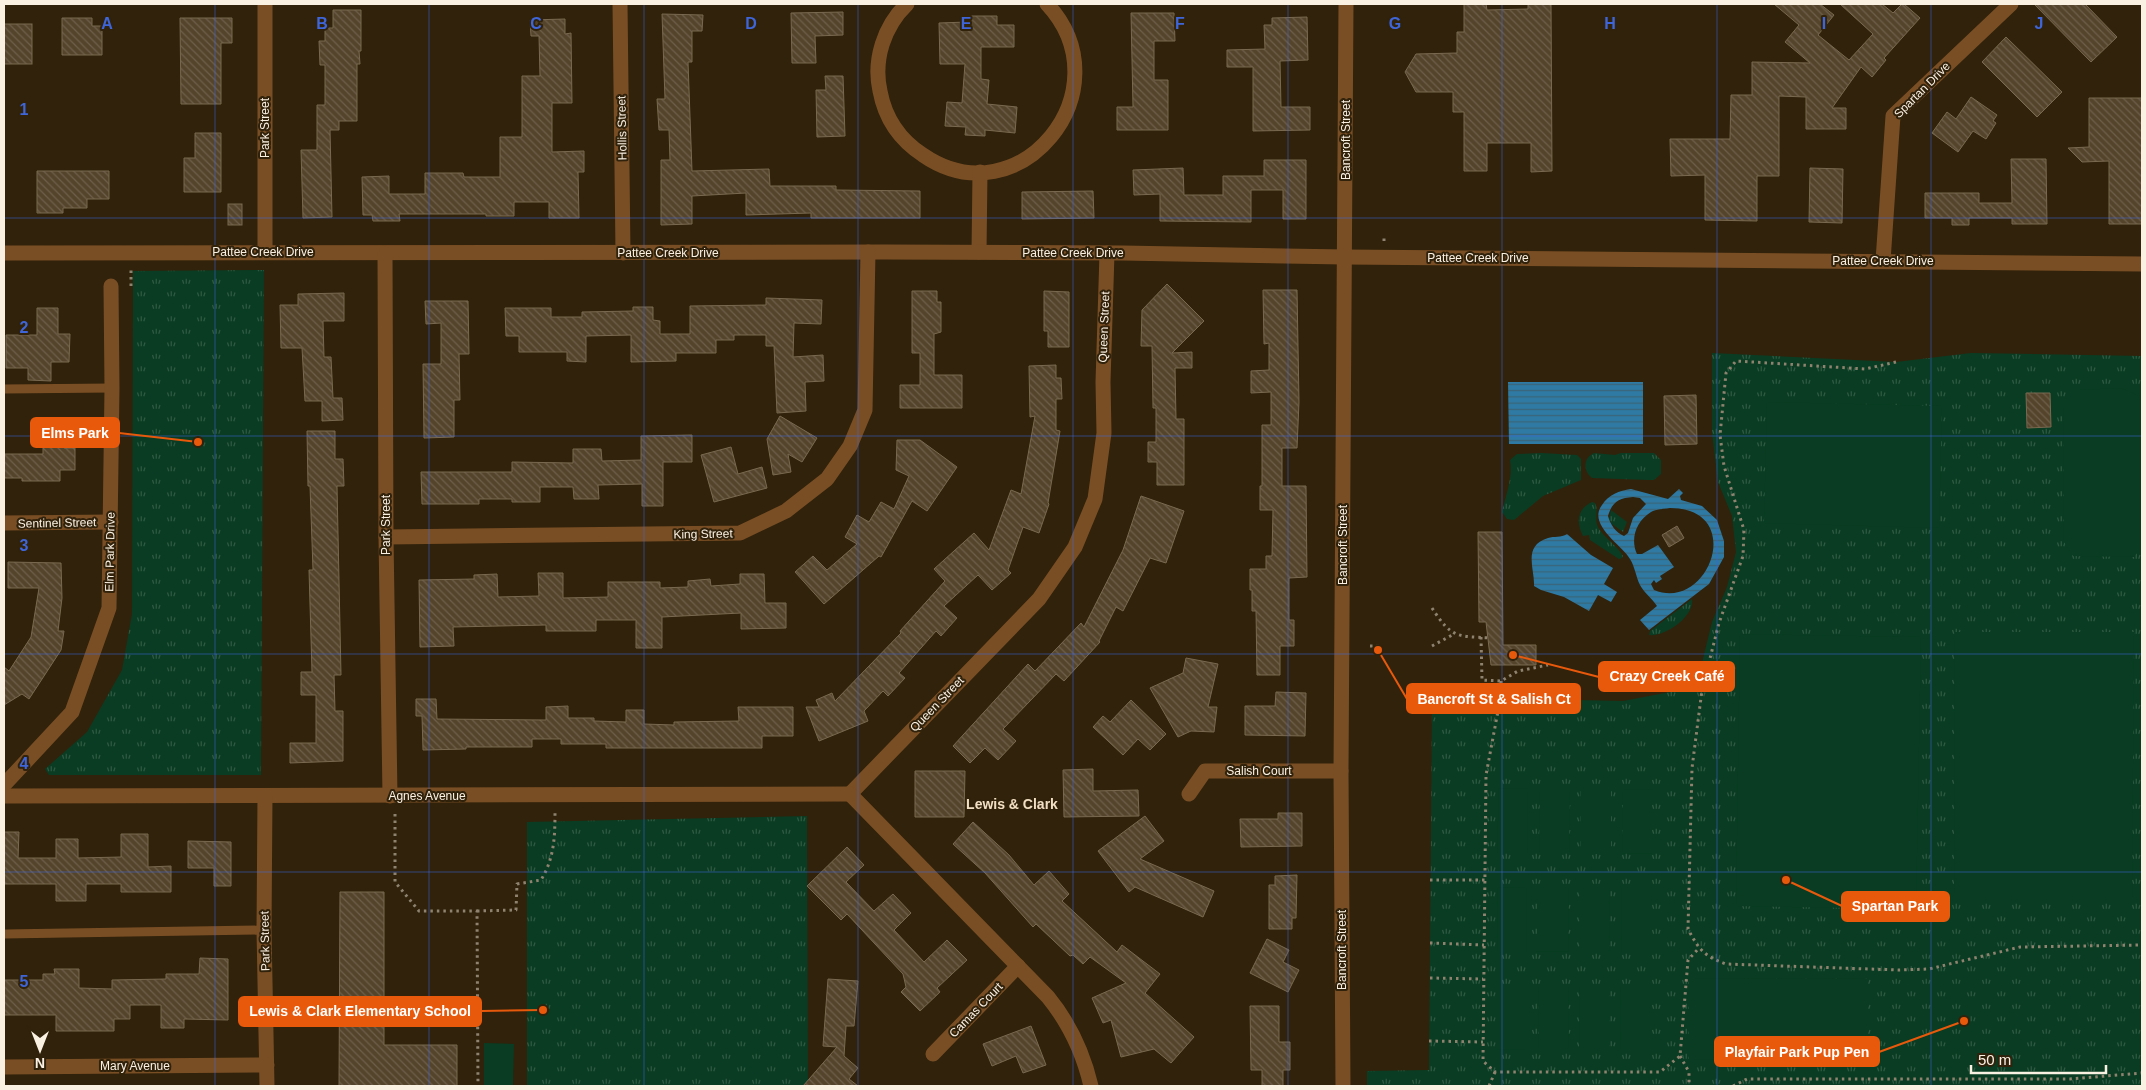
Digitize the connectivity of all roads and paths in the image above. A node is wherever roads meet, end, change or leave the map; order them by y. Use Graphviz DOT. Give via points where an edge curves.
graph roads {
  1 [pos="265,4"];
  2 [pos="620,4"];
  3 [pos="907,4"];
  4 [pos="1047,4"];
  5 [pos="1346,4"];
  6 [pos="2011,4"];
  7 [pos="980,172"];
  8 [pos="1384,235"];
  9 [pos="1384,241"];
  10 [pos="264,251"];
  11 [pos="868,252"];
  12 [pos="979,252"];
  13 [pos="4,253"];
  14 [pos="623,253"];
  15 [pos="1107,253"];
  16 [pos="385,254"];
  17 [pos="1346,257"];
  18 [pos="1883,261"];
  19 [pos="2142,264"];
  20 [pos="131,268"];
  21 [pos="111,286"];
  22 [pos="131,286"];
  23 [pos="1896,362"];
  24 [pos="112,388"];
  25 [pos="4,390"];
  26 [pos="111,522"];
  27 [pos="4,523"];
  28 [pos="386,537"];
  29 [pos="1432,608"];
  30 [pos="1454,634"];
  31 [pos="1481,637"];
  32 [pos="1491,638"];
  33 [pos="1370,646"];
  34 [pos="1382,646"];
  35 [pos="1432,646"];
  36 [pos="1548,665"];
  37 [pos="1500,681"];
  38 [pos="1341,771"];
  39 [pos="4,785"];
  40 [pos="850,794"];
  41 [pos="1189,794"];
  42 [pos="4,796"];
  43 [pos="265,796"];
  44 [pos="390,796"];
  45 [pos="555,813"];
  46 [pos="395,814"];
  47 [pos="1430,880"];
  48 [pos="1485,880"];
  49 [pos="477,911"];
  50 [pos="264,930"];
  51 [pos="4,934"];
  52 [pos="1430,943"];
  53 [pos="1484,944"];
  54 [pos="2142,945"];
  55 [pos="1699,948"];
  56 [pos="1018,966"];
  57 [pos="1430,978"];
  58 [pos="1484,979"];
  59 [pos="1429,1042"];
  60 [pos="1483,1042"];
  61 [pos="933,1054"];
  62 [pos="1680,1056"];
  63 [pos="267,1065"];
  64 [pos="4,1067"];
  65 [pos="1495,1072"];
  66 [pos="2142,1073"];
  67 [pos="267,1086"];
  68 [pos="478,1086"];
  69 [pos="1091,1086"];
  70 [pos="1343,1086"];
  71 [pos="1489,1086"];
  72 [pos="1689,1086"];
  73 [pos="1733,1086"];
  1 -- 10 [label="street, Park Street"];
  2 -- 14 [label="street, Hollis Street"];
  3 -- 7 [label="street" via="888,30 879,55 879,88 885,110 903,139 928,159 950,168"];
  4 -- 7 [label="street" via="1067,33 1073,52 1075,77 1068,111 1054,134 1035,153 1008,166"];
  5 -- 17 [label="street, Bancroft Street"];
  6 -- 18 [label="street, Spartan Drive" via="1892,116"];
  7 -- 12 [label="street"];
  8 -- 9 [label="path"];
  10 -- 13 [label="street, Pattee Creek Drive"];
  10 -- 16 [label="street, Pattee Creek Drive"];
  11 -- 12 [label="street, Pattee Creek Drive"];
  11 -- 14 [label="street, Pattee Creek Drive"];
  11 -- 28 [label="street, King Street" via="865,410 850,446 827,478 786,511 740,533"];
  12 -- 15 [label="street, Pattee Creek Drive"];
  14 -- 16 [label="street, Pattee Creek Drive"];
  15 -- 17 [label="street, Pattee Creek Drive"];
  15 -- 40 [label="street, Queen Street" via="1102,382 1104,433 1095,499 1075,547 1039,600"];
  16 -- 28 [label="street, Park Street"];
  17 -- 18 [label="street, Pattee Creek Drive"];
  17 -- 38 [label="street, Bancroft Street"];
  18 -- 19 [label="street, Pattee Creek Drive"];
  20 -- 22 [label="path"];
  21 -- 24 [label="street, Elm Park Drive"];
  23 -- 55 [label="path" via="1865,369 1736,361 1726,374 1720,436 1724,466 1744,530 1743,556 1719,623 1702,690 1692,768 1688,929"];
  24 -- 25 [label="lane"];
  24 -- 26 [label="street, Elm Park Drive"];
  26 -- 27 [label="street, Sentinel Street"];
  26 -- 39 [label="street, Elm Park Drive" via="109,608 72,712"];
  28 -- 44 [label="street, Park Street"];
  29 -- 30 [label="path" via="1442,624"];
  30 -- 31 [label="path"];
  30 -- 35 [label="path"];
  31 -- 32 [label="path"];
  31 -- 37 [label="path" via="1482,680"];
  33 -- 34 [label="path"];
  36 -- 37 [label="path" via="1518,671"];
  37 -- 48 [label="path" via="1501,695 1486,775"];
  38 -- 41 [label="street, Salish Court" via="1205,771"];
  38 -- 70 [label="street, Bancroft Street"];
  40 -- 44 [label="street, Agnes Avenue"];
  40 -- 56 [label="street"];
  42 -- 43 [label="street, Agnes Avenue"];
  43 -- 44 [label="street, Agnes Avenue"];
  43 -- 50 [label="street, Park Street"];
  45 -- 49 [label="path" via="555,840 548,868 541,880 517,884 516,910"];
  46 -- 49 [label="path" via="395,882 419,911"];
  47 -- 48 [label="path"];
  48 -- 53 [label="path"];
  49 -- 68 [label="path"];
  50 -- 51 [label="lane"];
  50 -- 63 [label="street, Park Street"];
  52 -- 53 [label="path"];
  53 -- 58 [label="path"];
  54 -- 55 [label="path" via="2020,947 1930,969 1898,970 1726,964 1707,957"];
  55 -- 62 [label="path" via="1688,960"];
  56 -- 61 [label="street, Camas Court"];
  56 -- 69 [label="street" via="1063,1015 1084,1058"];
  57 -- 58 [label="path"];
  58 -- 60 [label="path"];
  59 -- 60 [label="path"];
  60 -- 65 [label="path" via="1483,1061"];
  62 -- 65 [label="path" via="1660,1072"];
  62 -- 72 [label="path" via="1689,1072"];
  63 -- 64 [label="street, Mary Avenue"];
  63 -- 67 [label="street, Park Street"];
  65 -- 71 [label="path"];
  66 -- 73 [label="path" via="2070,1079 1746,1080"];
}
